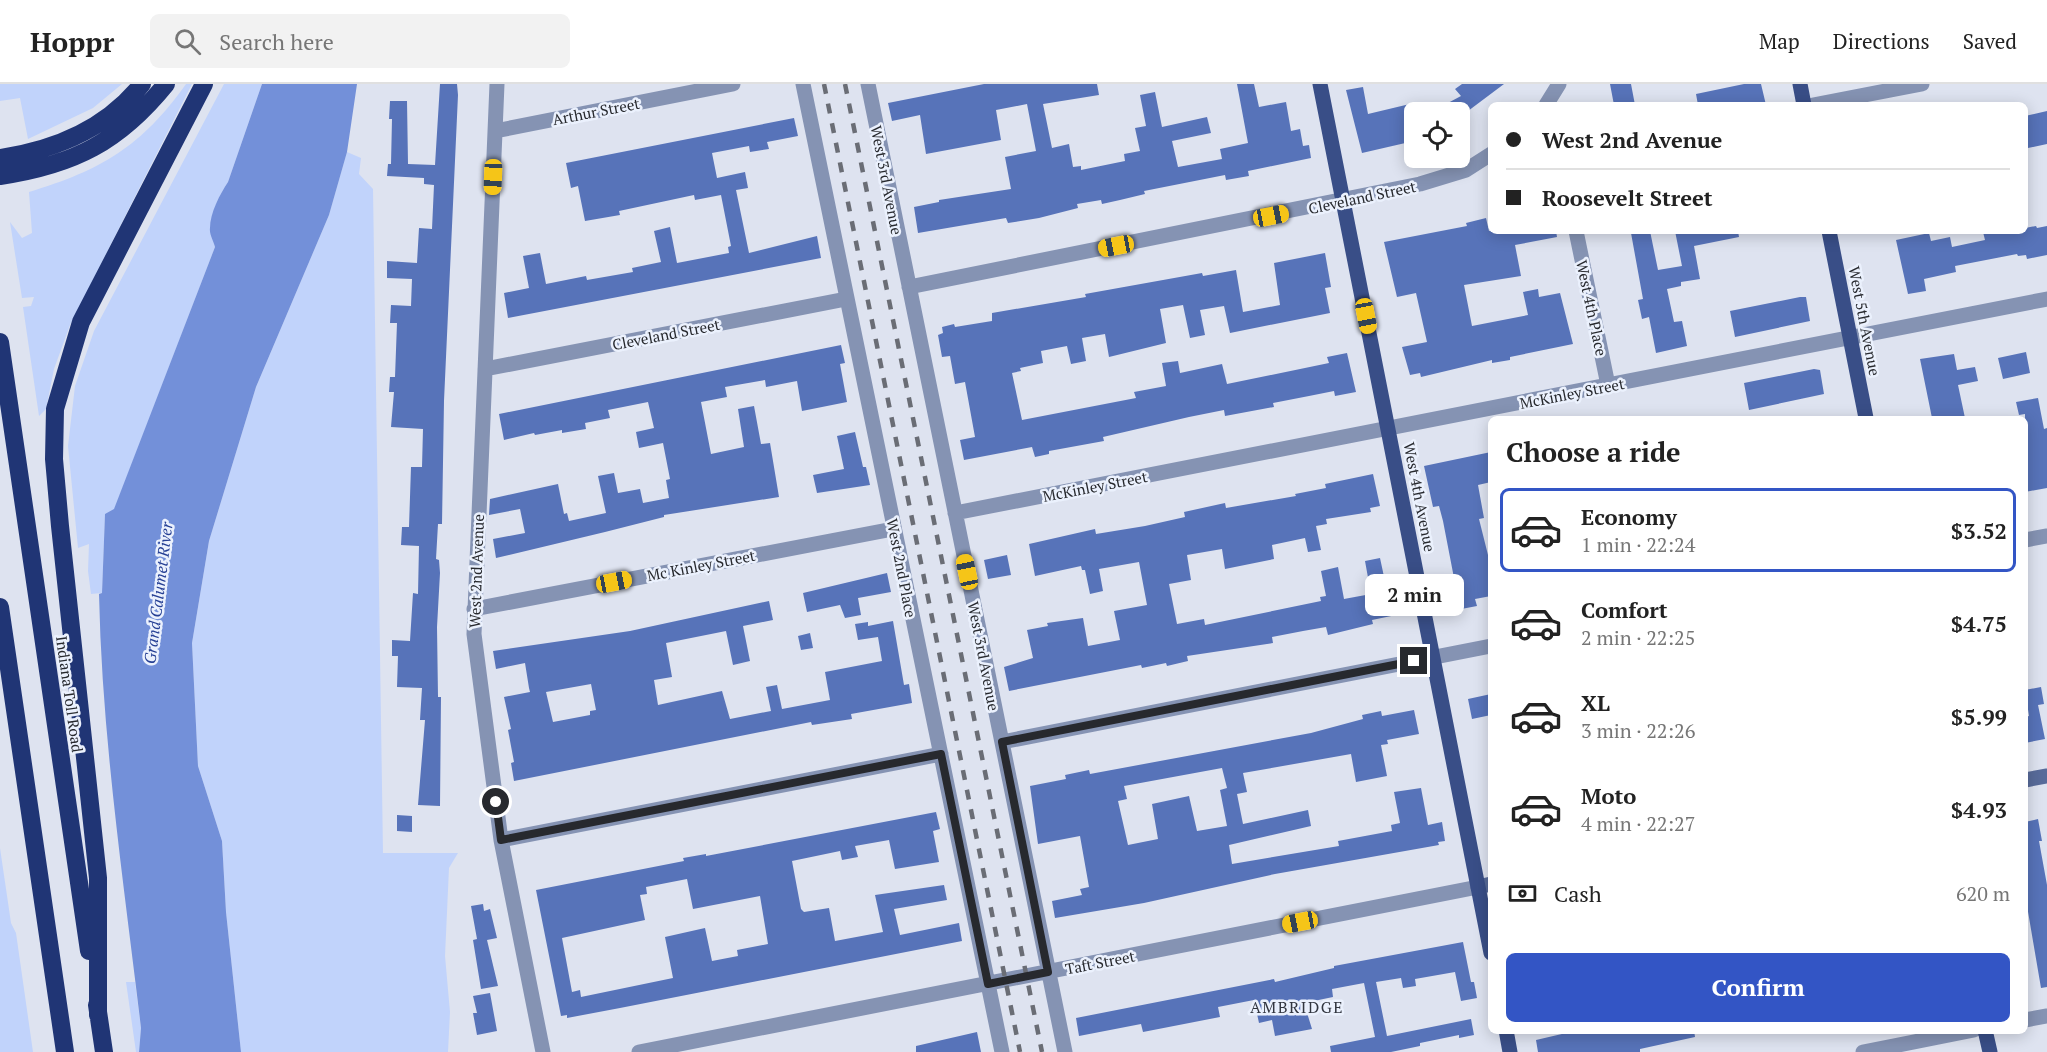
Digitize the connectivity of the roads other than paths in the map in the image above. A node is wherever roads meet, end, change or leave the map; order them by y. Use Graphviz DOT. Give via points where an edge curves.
graph roads {
  1 [pos="142,84"];
  2 [pos="166,84"];
  3 [pos="204,84"];
  4 [pos="497,84"];
  5 [pos="733,84"];
  6 [pos="803,84"];
  7 [pos="868,84"];
  8 [pos="1320,84"];
  9 [pos="1559,84"];
  10 [pos="1800,84"];
  11 [pos="1922,84"];
  12 [pos="1549,102"];
  13 [pos="1803,102"];
  14 [pos="1829,102"];
  15 [pos="495,131"];
  16 [pos="1488,156"];
  17 [pos="13,162"];
  18 [pos="0,176"];
  19 [pos="1343,201"];
  20 [pos="1577,234"];
  21 [pos="1830,234"];
  22 [pos="909,286"];
  23 [pos="846,299"];
  24 [pos="2047,299"];
  25 [pos="1850,338"];
  26 [pos="0,342"];
  27 [pos="485,369"];
  28 [pos="1608,385"];
  29 [pos="1866,416"];
  30 [pos="1388,429"];
  31 [pos="955,513"];
  32 [pos="893,529"];
  33 [pos="2047,536"];
  34 [pos="2028,539"];
  35 [pos="0,607"];
  36 [pos="474,609"];
  37 [pos="1488,647"];
  38 [pos="1432,657"];
  39 [pos="1002,742"];
  40 [pos="941,754"];
  41 [pos="2047,776"];
  42 [pos="2028,779"];
  43 [pos="501,840"];
  44 [pos="1485,886"];
  45 [pos="1488,920"];
  46 [pos="1048,972"];
  47 [pos="988,984"];
  48 [pos="98,1015"];
  49 [pos="2047,1016"];
  50 [pos="2028,1019"];
  51 [pos="1507,1034"];
  52 [pos="1954,1034"];
  53 [pos="1986,1034"];
  54 [pos="65,1052"];
  55 [pos="104,1052"];
  56 [pos="543,1052"];
  57 [pos="639,1052"];
  58 [pos="1002,1052"];
  59 [pos="1065,1052"];
  60 [pos="1510,1052"];
  61 [pos="1863,1052"];
  62 [pos="1990,1052"];
  1 -- 17 [label="highway" via="131,99 85,131"];
  2 -- 17 [label="highway" via="141,115 94,148 60,163"];
  3 -- 48 [label="highway" via="81,322 55,408 54,459 60,526 98,878"];
  4 -- 15 [label="street, West 2nd Avenue"];
  5 -- 15 [label="street, Arthur Street"];
  6 -- 23 [label="street, West 2nd Place"];
  7 -- 22 [label="street, West 3rd Avenue"];
  8 -- 19 [label="main road, West 4th Avenue"];
  9 -- 12 [label="street"];
  10 -- 13 [label="main road"];
  11 -- 14 [label="street"];
  15 -- 27 [label="street, West 2nd Avenue"];
  16 -- 19 [label="street, Cleveland Street" via="1466,170"];
  17 -- 18 [label="highway"];
  19 -- 22 [label="street, Cleveland Street"];
  19 -- 30 [label="main road, West 4th Avenue"];
  20 -- 28 [label="street, West 4th Place"];
  21 -- 25 [label="main road, West 5th Avenue"];
  22 -- 31 [label="street, West 3rd Avenue"];
  23 -- 27 [label="street, Cleveland Street"];
  23 -- 32 [label="street, West 2nd Place"];
  24 -- 25 [label="street, McKinley Street"];
  25 -- 28 [label="street, McKinley Street"];
  25 -- 29 [label="main road, West 5th Avenue"];
  26 -- 48 [label="highway, Indiana Toll Road"];
  27 -- 36 [label="street, West 2nd Avenue"];
  28 -- 30 [label="street, McKinley Street"];
  30 -- 31 [label="street, McKinley Street"];
  30 -- 38 [label="main road, West 4th Avenue"];
  31 -- 39 [label="street, West 3rd Avenue"];
  32 -- 36 [label="street, Mc Kinley Street"];
  32 -- 40 [label="street, West 2nd Place"];
  33 -- 34 [label="street"];
  35 -- 54 [label="highway"];
  36 -- 43 [label="street, West 2nd Avenue" via="476,659"];
  37 -- 38 [label="street"];
  38 -- 39 [label="street"];
  38 -- 44 [label="main road, West 4th Avenue"];
  39 -- 46 [label="street, West 3rd Avenue"];
  40 -- 43 [label="street"];
  40 -- 47 [label="street, West 2nd Place"];
  41 -- 42 [label="street"];
  43 -- 56 [label="street, West 2nd Avenue"];
  44 -- 45 [label="main road, West 4th Avenue"];
  44 -- 46 [label="street, Taft Street"];
  46 -- 47 [label="street, Taft Street"];
  46 -- 59 [label="street, West 3rd Avenue"];
  47 -- 57 [label="street, Taft Street"];
  47 -- 58 [label="street, West 2nd Place"];
  48 -- 55 [label="highway, Indiana Toll Road"];
  49 -- 50 [label="street"];
  51 -- 60 [label="main road"];
  52 -- 61 [label="street"];
  53 -- 62 [label="main road"];
}
